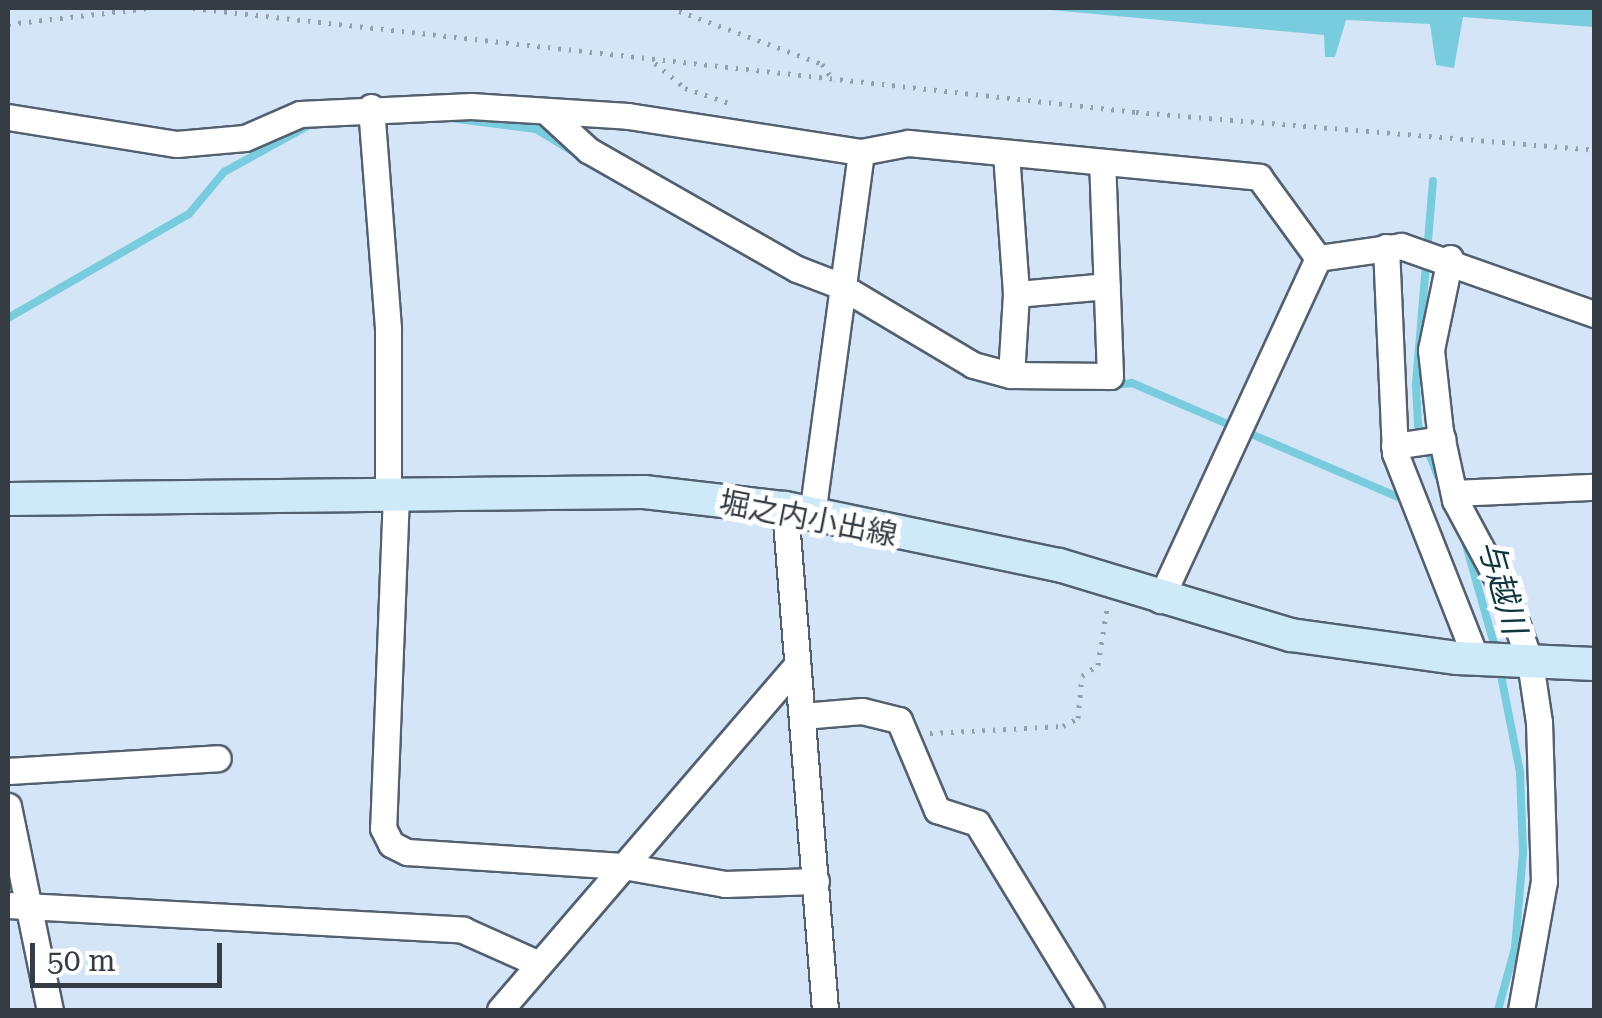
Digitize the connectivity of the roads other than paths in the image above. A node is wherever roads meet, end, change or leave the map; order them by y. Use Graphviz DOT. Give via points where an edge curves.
graph roads {
  1 [pos="371,108"];
  2 [pos="550,115"];
  3 [pos="8,116"];
  4 [pos="861,152"];
  5 [pos="1006,153"];
  6 [pos="1102,162"];
  7 [pos="1394,246"];
  8 [pos="1448,257"];
  9 [pos="1318,258"];
  10 [pos="838,285"];
  11 [pos="1107,286"];
  12 [pos="1016,294"];
  13 [pos="1594,314"];
  14 [pos="1011,375"];
  15 [pos="1440,439"];
  16 [pos="1400,445"];
  17 [pos="1594,487"];
  18 [pos="1454,493"];
  19 [pos="392,494"];
  20 [pos="8,499"];
  21 [pos="798,512"];
  22 [pos="1160,600"];
  23 [pos="1478,660"];
  24 [pos="1523,661"];
  25 [pos="798,664"];
  26 [pos="1594,664"];
  27 [pos="802,716"];
  28 [pos="218,758"];
  29 [pos="8,771"];
  30 [pos="8,806"];
  31 [pos="623,866"];
  32 [pos="816,881"];
  33 [pos="20,905"];
  34 [pos="539,964"];
  35 [pos="50,1010"];
  36 [pos="500,1010"];
  37 [pos="825,1010"];
  38 [pos="1090,1010"];
  39 [pos="1521,1010"];
  1 -- 2 [label="street"];
  1 -- 3 [label="street" via="300,114 245,138 177,144"];
  1 -- 19 [label="street" via="388,328"];
  2 -- 4 [label="street" via="628,116"];
  2 -- 10 [label="street" via="588,150 797,270"];
  4 -- 5 [label="street" via="908,144"];
  4 -- 10 [label="street"];
  5 -- 6 [label="street"];
  5 -- 12 [label="street"];
  6 -- 9 [label="street" via="1259,177"];
  6 -- 11 [label="street"];
  7 -- 8 [label="street"];
  7 -- 9 [label="street"];
  7 -- 16 [label="street"];
  8 -- 13 [label="street"];
  8 -- 15 [label="street" via="1431,350"];
  9 -- 22 [label="street"];
  10 -- 14 [label="street" via="973,365"];
  10 -- 21 [label="street"];
  11 -- 12 [label="street"];
  11 -- 14 [label="street" via="1110,376"];
  12 -- 14 [label="street"];
  15 -- 16 [label="street"];
  15 -- 18 [label="street"];
  16 -- 23 [label="street"];
  17 -- 18 [label="street"];
  18 -- 24 [label="street"];
  19 -- 20 [label="main road, 堀之内小出線"];
  19 -- 21 [label="main road, 堀之内小出線" via="644,492"];
  19 -- 31 [label="street" via="384,828 391,844 407,852"];
  21 -- 22 [label="main road, 堀之内小出線" via="1059,565"];
  21 -- 25 [label="street"];
  22 -- 23 [label="main road, 堀之内小出線" via="1292,635"];
  23 -- 24 [label="main road, 堀之内小出線"];
  24 -- 26 [label="main road, 堀之内小出線"];
  24 -- 39 [label="street" via="1544,881"];
  25 -- 27 [label="street"];
  25 -- 31 [label="street"];
  27 -- 32 [label="street"];
  27 -- 38 [label="street" via="862,712 899,720 937,810 977,822"];
  28 -- 29 [label="street"];
  30 -- 33 [label="street"];
  31 -- 32 [label="street" via="725,884"];
  31 -- 34 [label="street"];
  32 -- 37 [label="street"];
  33 -- 34 [label="street" via="463,930"];
  33 -- 35 [label="street"];
  34 -- 36 [label="street"];
}
